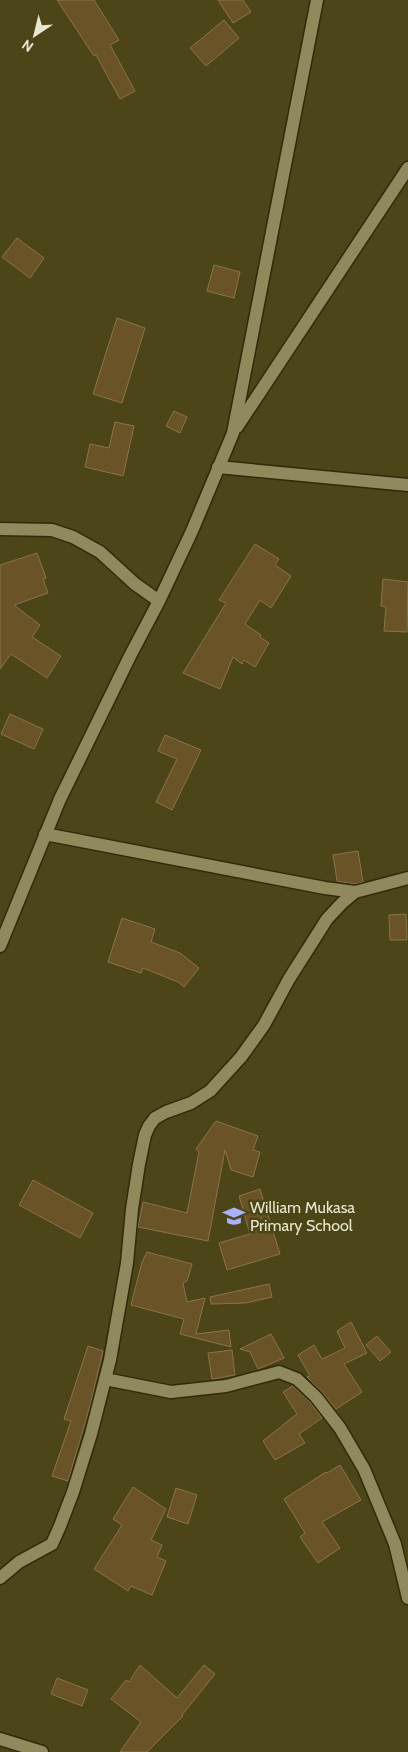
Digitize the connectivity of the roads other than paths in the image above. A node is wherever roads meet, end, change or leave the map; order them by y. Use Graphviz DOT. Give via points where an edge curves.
graph roads {
  1 [pos="317,0"];
  2 [pos="408,168"];
  3 [pos="233,433"];
  4 [pos="218,467"];
  5 [pos="408,484"];
  6 [pos="0,529"];
  7 [pos="159,601"];
  8 [pos="45,834"];
  9 [pos="408,878"];
  10 [pos="355,892"];
  11 [pos="0,946"];
  12 [pos="105,1379"];
  13 [pos="0,1578"];
  14 [pos="408,1598"];
  15 [pos="0,1739"];
  16 [pos="42,1752"];
  1 -- 3 [label="street"];
  2 -- 3 [label="street"];
  3 -- 4 [label="street"];
  4 -- 5 [label="street"];
  4 -- 7 [label="street"];
  6 -- 7 [label="street" via="52,530 73,537 100,552"];
  7 -- 8 [label="street"];
  8 -- 10 [label="street"];
  8 -- 11 [label="street"];
  9 -- 10 [label="street"];
  10 -- 12 [label="street" via="327,919 264,1026 241,1057 210,1091 155,1118 147,1130"];
  12 -- 13 [label="street" via="91,1434 52,1544 19,1562"];
  12 -- 14 [label="street" via="171,1392 226,1386 279,1372 297,1379 340,1428 364,1469 395,1544"];
  15 -- 16 [label="street"];
}
